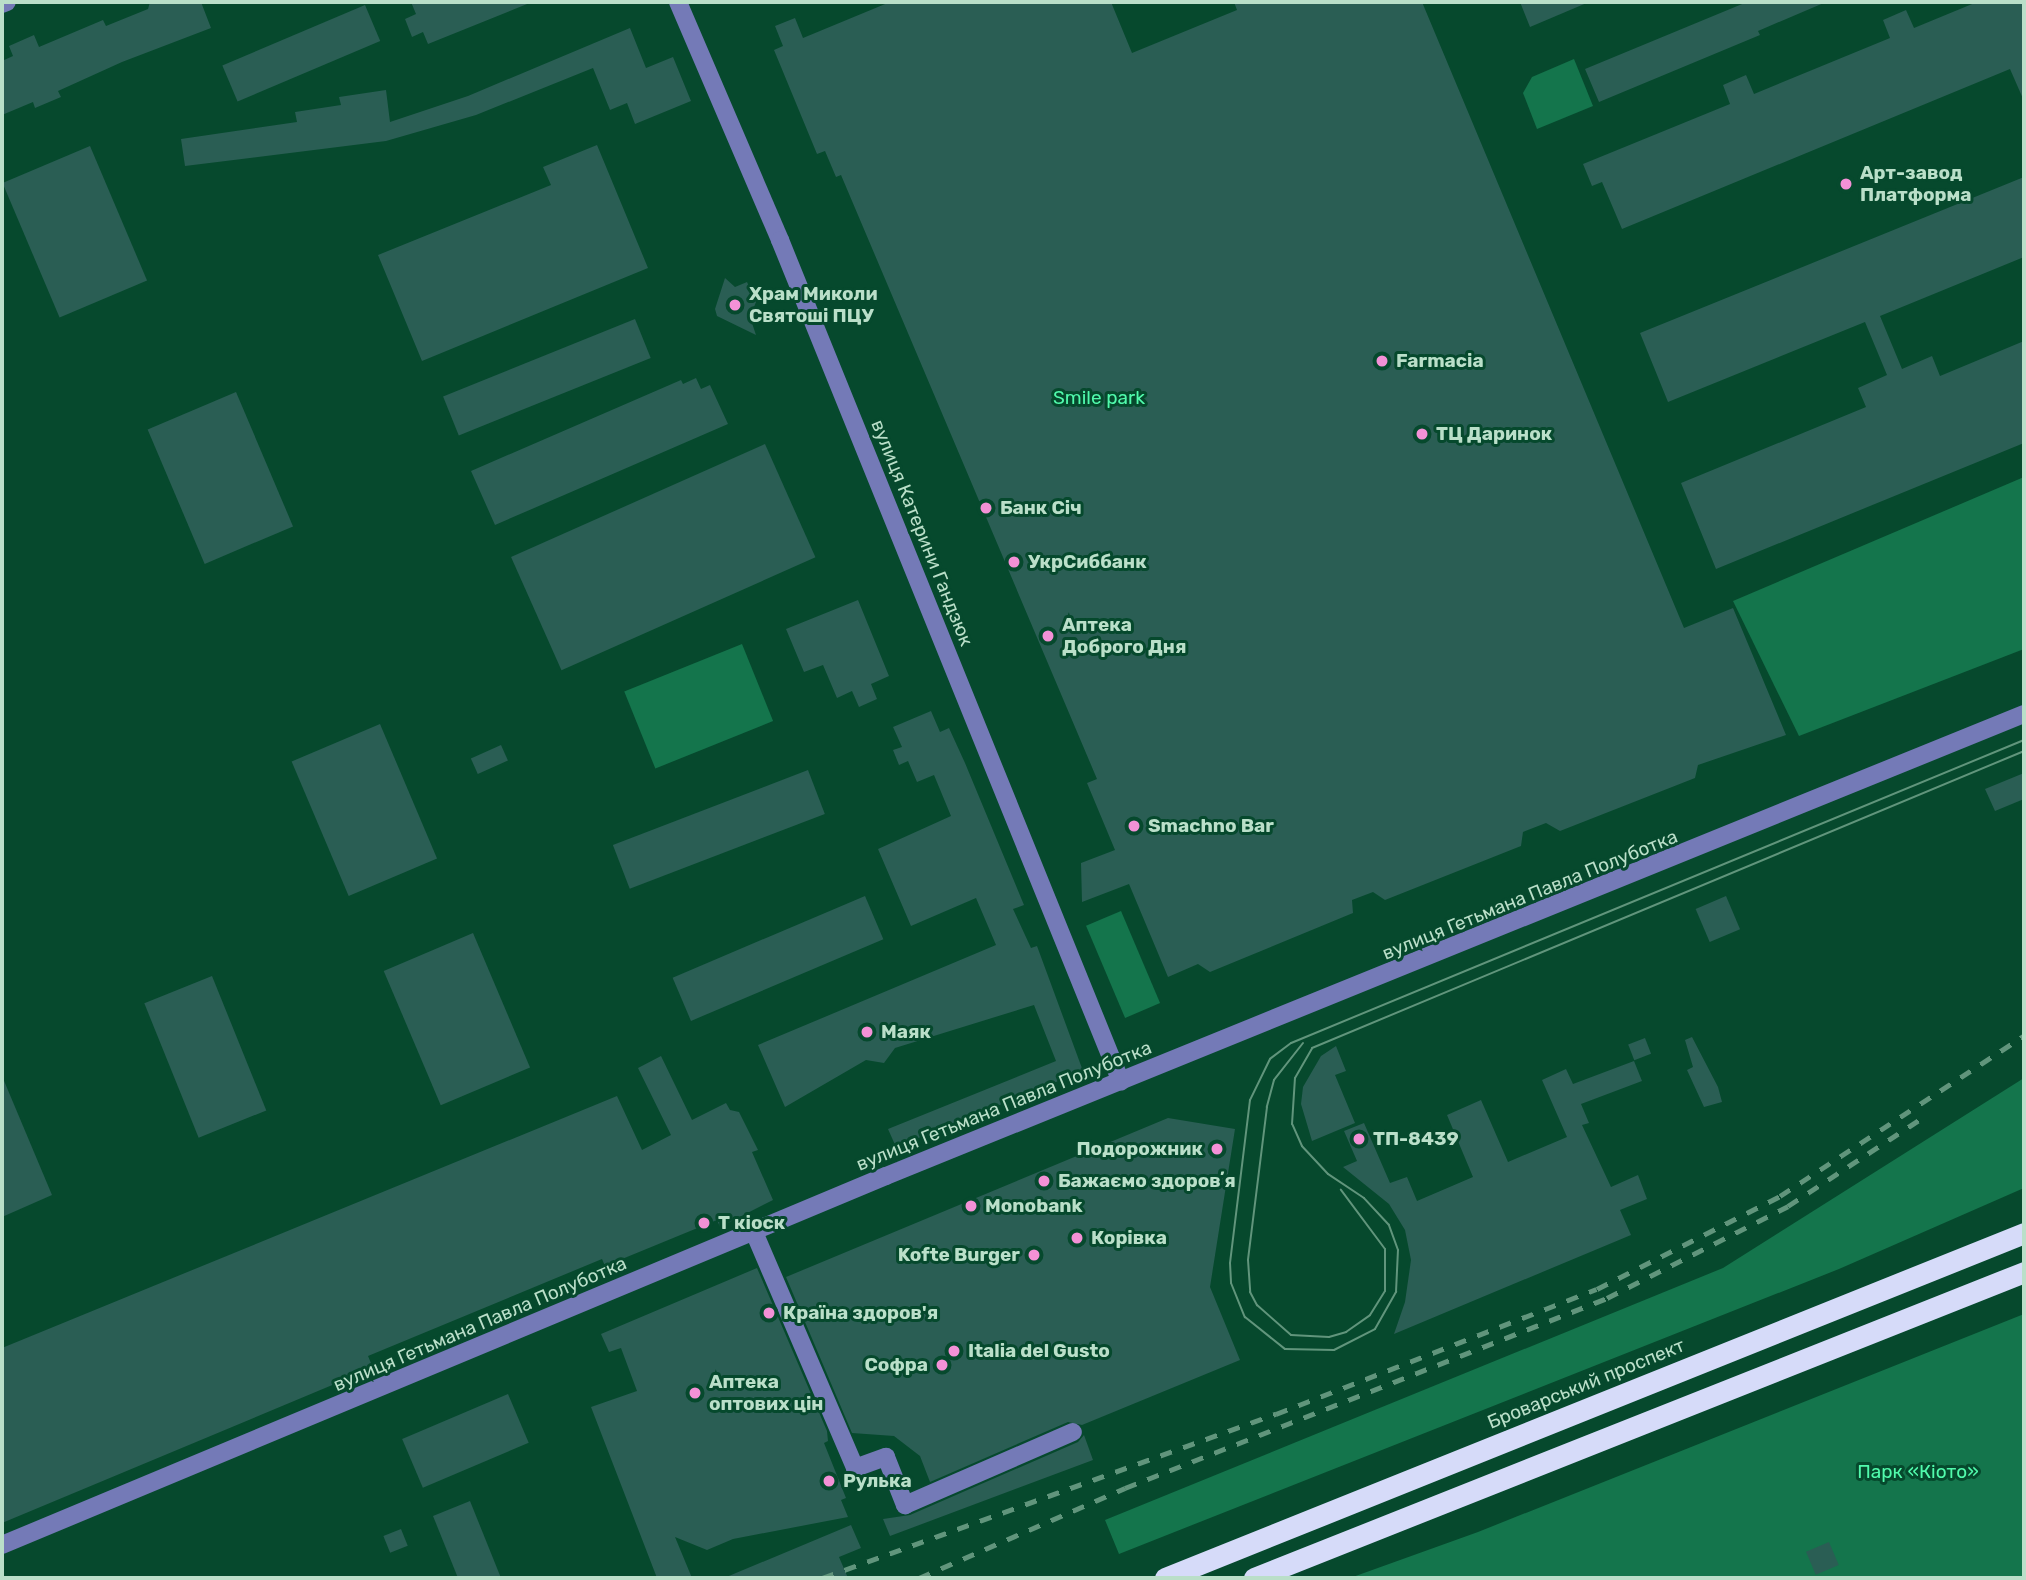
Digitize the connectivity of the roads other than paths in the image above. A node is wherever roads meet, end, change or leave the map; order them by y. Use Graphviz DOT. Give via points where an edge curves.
graph roads {
  1 [pos="7,2"];
  2 [pos="678,2"];
  3 [pos="2,4"];
  4 [pos="2024,714"];
  5 [pos="1121,1082"];
  6 [pos="754,1232"];
  7 [pos="2024,1233"];
  8 [pos="2024,1272"];
  9 [pos="1073,1432"];
  10 [pos="2,1545"];
  11 [pos="1165,1578"];
  12 [pos="1254,1578"];
  1 -- 3 [label="street"];
  2 -- 5 [label="street, вулиця Катерини Гандзюк" via="780,240"];
  4 -- 5 [label="street, вулиця Гетьмана Павла Полуботка"];
  5 -- 6 [label="street, вулиця Гетьмана Павла Полуботка"];
  6 -- 9 [label="street" via="855,1468 886,1457 905,1505"];
  6 -- 10 [label="street, вулиця Гетьмана Павла Полуботка"];
  7 -- 11 [label="highway, Броварський проспект"];
  8 -- 12 [label="highway"];
}
